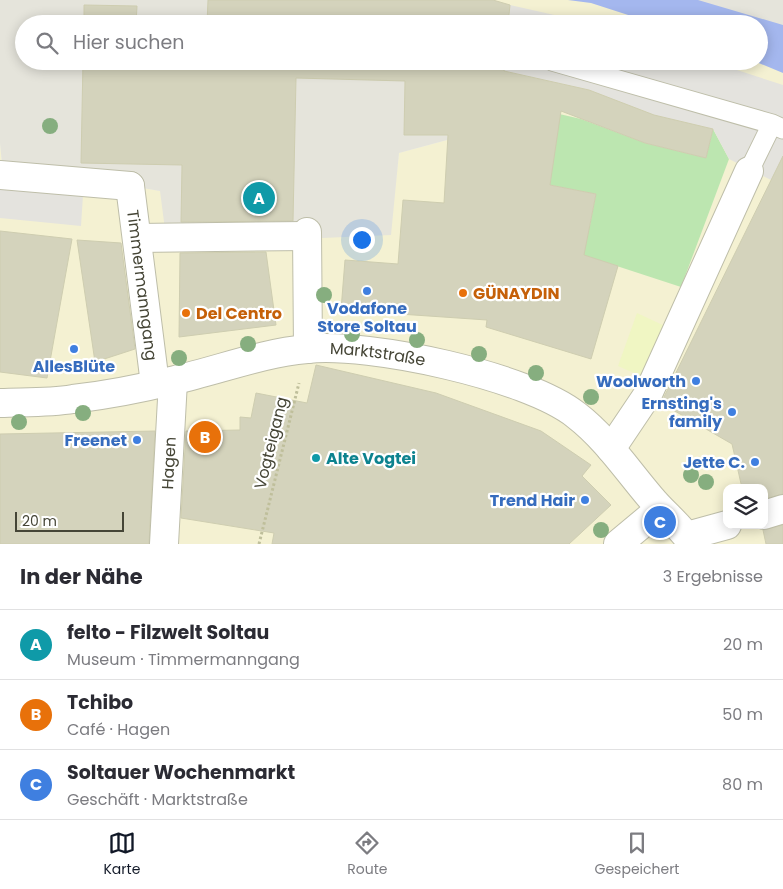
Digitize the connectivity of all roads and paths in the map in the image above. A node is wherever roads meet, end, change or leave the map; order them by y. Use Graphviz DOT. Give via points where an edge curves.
graph roads {
  1 [pos="583,70"];
  2 [pos="778,126"];
  3 [pos="749,171"];
  4 [pos="0,175"];
  5 [pos="137,238"];
  6 [pos="308,349"];
  7 [pos="164,382"];
  8 [pos="0,402"];
  9 [pos="611,449"];
  10 [pos="660,509"];
  11 [pos="783,509"];
  12 [pos="768,514"];
  13 [pos="723,527"];
  14 [pos="689,540"];
  15 [pos="164,544"];
  16 [pos="259,544"];
  17 [pos="618,544"];
  1 -- 2 [label="lane"];
  2 -- 3 [label="lane"];
  3 -- 9 [label="street" via="648,394"];
  4 -- 5 [label="street, Timmermanngang" via="130,186"];
  5 -- 6 [label="street" via="307,234"];
  5 -- 7 [label="street, Timmermanngang"];
  6 -- 7 [label="street, Marktstraße" via="273,354"];
  6 -- 9 [label="street, Marktstraße" via="353,350 427,360 520,385 576,414"];
  6 -- 16 [label="path, Vogteigang"];
  7 -- 8 [label="street, Marktstraße" via="72,400"];
  7 -- 15 [label="street, Hagen"];
  9 -- 10 [label="street, Marktstraße"];
  10 -- 14 [label="street, Marktstraße"];
  10 -- 17 [label="street"];
  11 -- 12 [label="street"];
  13 -- 14 [label="street"];
}
